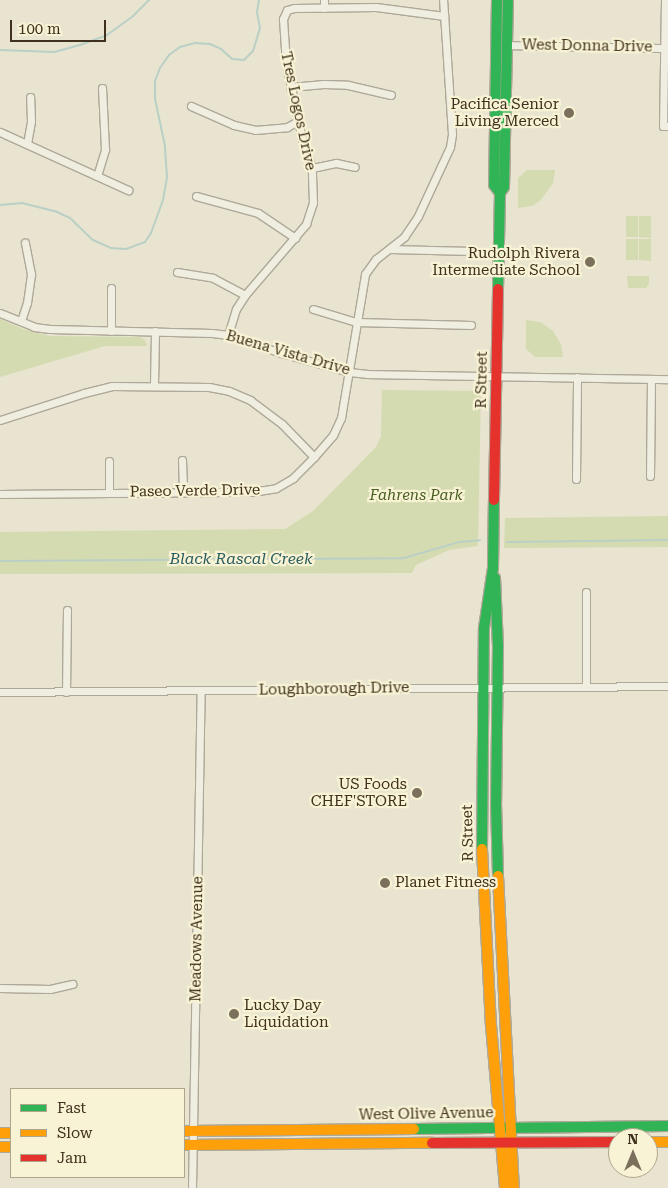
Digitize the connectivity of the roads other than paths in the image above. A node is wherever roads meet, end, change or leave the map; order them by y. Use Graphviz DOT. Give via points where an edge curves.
graph roads {
  1 [pos="443,0"];
  2 [pos="497,0"];
  3 [pos="508,0"];
  4 [pos="665,0"];
  5 [pos="324,4"];
  6 [pos="444,16"];
  7 [pos="507,45"];
  8 [pos="666,48"];
  9 [pos="290,86"];
  10 [pos="102,88"];
  11 [pos="391,95"];
  12 [pos="30,97"];
  13 [pos="191,106"];
  14 [pos="298,121"];
  15 [pos="666,126"];
  16 [pos="0,132"];
  17 [pos="27,144"];
  18 [pos="355,167"];
  19 [pos="312,168"];
  20 [pos="97,176"];
  21 [pos="128,190"];
  22 [pos="500,193"];
  23 [pos="196,196"];
  24 [pos="295,238"];
  25 [pos="25,242"];
  26 [pos="390,249"];
  27 [pos="472,250"];
  28 [pos="177,272"];
  29 [pos="111,288"];
  30 [pos="245,295"];
  31 [pos="313,309"];
  32 [pos="0,313"];
  33 [pos="21,321"];
  34 [pos="356,322"];
  35 [pos="471,325"];
  36 [pos="111,331"];
  37 [pos="155,331"];
  38 [pos="228,335"];
  39 [pos="349,372"];
  40 [pos="497,377"];
  41 [pos="577,377"];
  42 [pos="651,378"];
  43 [pos="668,379"];
  44 [pos="154,386"];
  45 [pos="0,420"];
  46 [pos="314,457"];
  47 [pos="182,460"];
  48 [pos="109,461"];
  49 [pos="650,476"];
  50 [pos="576,479"];
  51 [pos="183,492"];
  52 [pos="109,493"];
  53 [pos="0,494"];
  54 [pos="493,568"];
  55 [pos="586,592"];
  56 [pos="67,610"];
  57 [pos="586,686"];
  58 [pos="668,686"];
  59 [pos="484,687"];
  60 [pos="498,687"];
  61 [pos="201,691"];
  62 [pos="0,692"];
  63 [pos="66,692"];
  64 [pos="482,796"];
  65 [pos="482,854"];
  66 [pos="497,854"];
  67 [pos="499,922"];
  68 [pos="489,966"];
  69 [pos="72,984"];
  70 [pos="0,988"];
  71 [pos="506,1023"];
  72 [pos="491,1025"];
  73 [pos="508,1061"];
  74 [pos="668,1126"];
  75 [pos="512,1127"];
  76 [pos="501,1128"];
  77 [pos="189,1131"];
  78 [pos="608,1142"];
  79 [pos="507,1143"];
  80 [pos="189,1145"];
  81 [pos="192,1188"];
  82 [pos="505,1188"];
  83 [pos="514,1188"];
  1 -- 6 [label="street, Paseo Verde Drive"];
  2 -- 22 [label="street, R Street" via="494,185"];
  3 -- 7 [label="street, R Street"];
  4 -- 8 [label="street"];
  5 -- 6 [label="street"];
  5 -- 9 [label="street, Tres Logos Drive" via="287,10 283,19"];
  6 -- 26 [label="street, Paseo Verde Drive" via="452,134 450,147 418,216 404,237"];
  7 -- 8 [label="street, West Donna Drive"];
  7 -- 22 [label="street, R Street" via="504,187"];
  8 -- 15 [label="street"];
  9 -- 11 [label="street" via="348,84"];
  9 -- 14 [label="street, Tres Logos Drive"];
  10 -- 20 [label="street" via="105,149"];
  12 -- 17 [label="street" via="31,121"];
  13 -- 14 [label="street" via="255,130 287,127"];
  14 -- 19 [label="street, Tres Logos Drive"];
  16 -- 17 [label="street"];
  17 -- 20 [label="street"];
  18 -- 19 [label="street" via="336,163"];
  19 -- 24 [label="street, Tres Logos Drive" via="313,203 306,224"];
  20 -- 21 [label="street"];
  22 -- 40 [label="street, R Street"];
  23 -- 24 [label="street" via="258,213"];
  24 -- 30 [label="street, Tres Logos Drive"];
  25 -- 33 [label="street" via="31,274"];
  26 -- 27 [label="street"];
  26 -- 34 [label="street, Paseo Verde Drive" via="376,259 365,274"];
  28 -- 30 [label="street" via="213,278"];
  29 -- 36 [label="street"];
  30 -- 38 [label="street, Tres Logos Drive"];
  31 -- 34 [label="street"];
  32 -- 33 [label="street, Buena Vista Drive"];
  33 -- 36 [label="street, Buena Vista Drive" via="34,327"];
  34 -- 35 [label="street"];
  34 -- 39 [label="street, Paseo Verde Drive"];
  36 -- 37 [label="street, Buena Vista Drive"];
  37 -- 38 [label="street, Buena Vista Drive"];
  37 -- 44 [label="street"];
  38 -- 39 [label="street, Buena Vista Drive"];
  39 -- 40 [label="street, Buena Vista Drive"];
  39 -- 46 [label="street, Paseo Verde Drive" via="341,418 333,436"];
  40 -- 41 [label="street, Buena Vista Drive"];
  40 -- 54 [label="street, R Street"];
  41 -- 42 [label="street, Buena Vista Drive"];
  41 -- 50 [label="street"];
  42 -- 43 [label="street, Buena Vista Drive"];
  42 -- 49 [label="street"];
  44 -- 45 [label="street" via="101,388"];
  44 -- 46 [label="street" via="209,387 242,396 282,424"];
  46 -- 51 [label="street, Paseo Verde Drive" via="293,478 276,488 252,492"];
  47 -- 51 [label="street"];
  48 -- 52 [label="street"];
  51 -- 52 [label="street, Paseo Verde Drive"];
  52 -- 53 [label="street, Paseo Verde Drive"];
  54 -- 59 [label="street, R Street" via="484,627"];
  54 -- 60 [label="street, R Street" via="497,597"];
  55 -- 57 [label="street"];
  56 -- 63 [label="street"];
  57 -- 58 [label="street, Loughborough Drive"];
  57 -- 60 [label="street, Loughborough Drive"];
  59 -- 60 [label="street, Loughborough Drive"];
  59 -- 61 [label="street, Loughborough Drive"];
  59 -- 64 [label="street, R Street"];
  60 -- 66 [label="street, R Street"];
  61 -- 63 [label="street, Loughborough Drive"];
  61 -- 77 [label="street, Meadows Avenue"];
  62 -- 63 [label="street, Loughborough Drive"];
  64 -- 65 [label="street, R Street"];
  64 -- 66 [label="street" via="488,806 490,846"];
  65 -- 67 [label="street" via="490,868 493,908"];
  65 -- 68 [label="street, R Street"];
  66 -- 67 [label="street, R Street"];
  67 -- 71 [label="street, R Street"];
  68 -- 71 [label="street" via="493,974 496,1017"];
  68 -- 72 [label="street, R Street"];
  69 -- 70 [label="street" via="50,989"];
  71 -- 73 [label="street, R Street"];
  72 -- 73 [label="street" via="498,1031 503,1055"];
  72 -- 76 [label="street, R Street"];
  73 -- 75 [label="street, R Street"];
  74 -- 75 [label="street, West Olive Avenue"];
  75 -- 76 [label="street, West Olive Avenue"];
  75 -- 79 [label="street, R Street"];
  76 -- 77 [label="street, West Olive Avenue"];
  76 -- 79 [label="street, R Street"];
  77 -- 80 [label="street, Meadows Avenue"];
  78 -- 79 [label="street, West Olive Avenue"];
  79 -- 80 [label="street, West Olive Avenue"];
  79 -- 82 [label="street, R Street"];
  79 -- 83 [label="street, R Street"];
  80 -- 81 [label="street, Meadows Avenue"];
}
